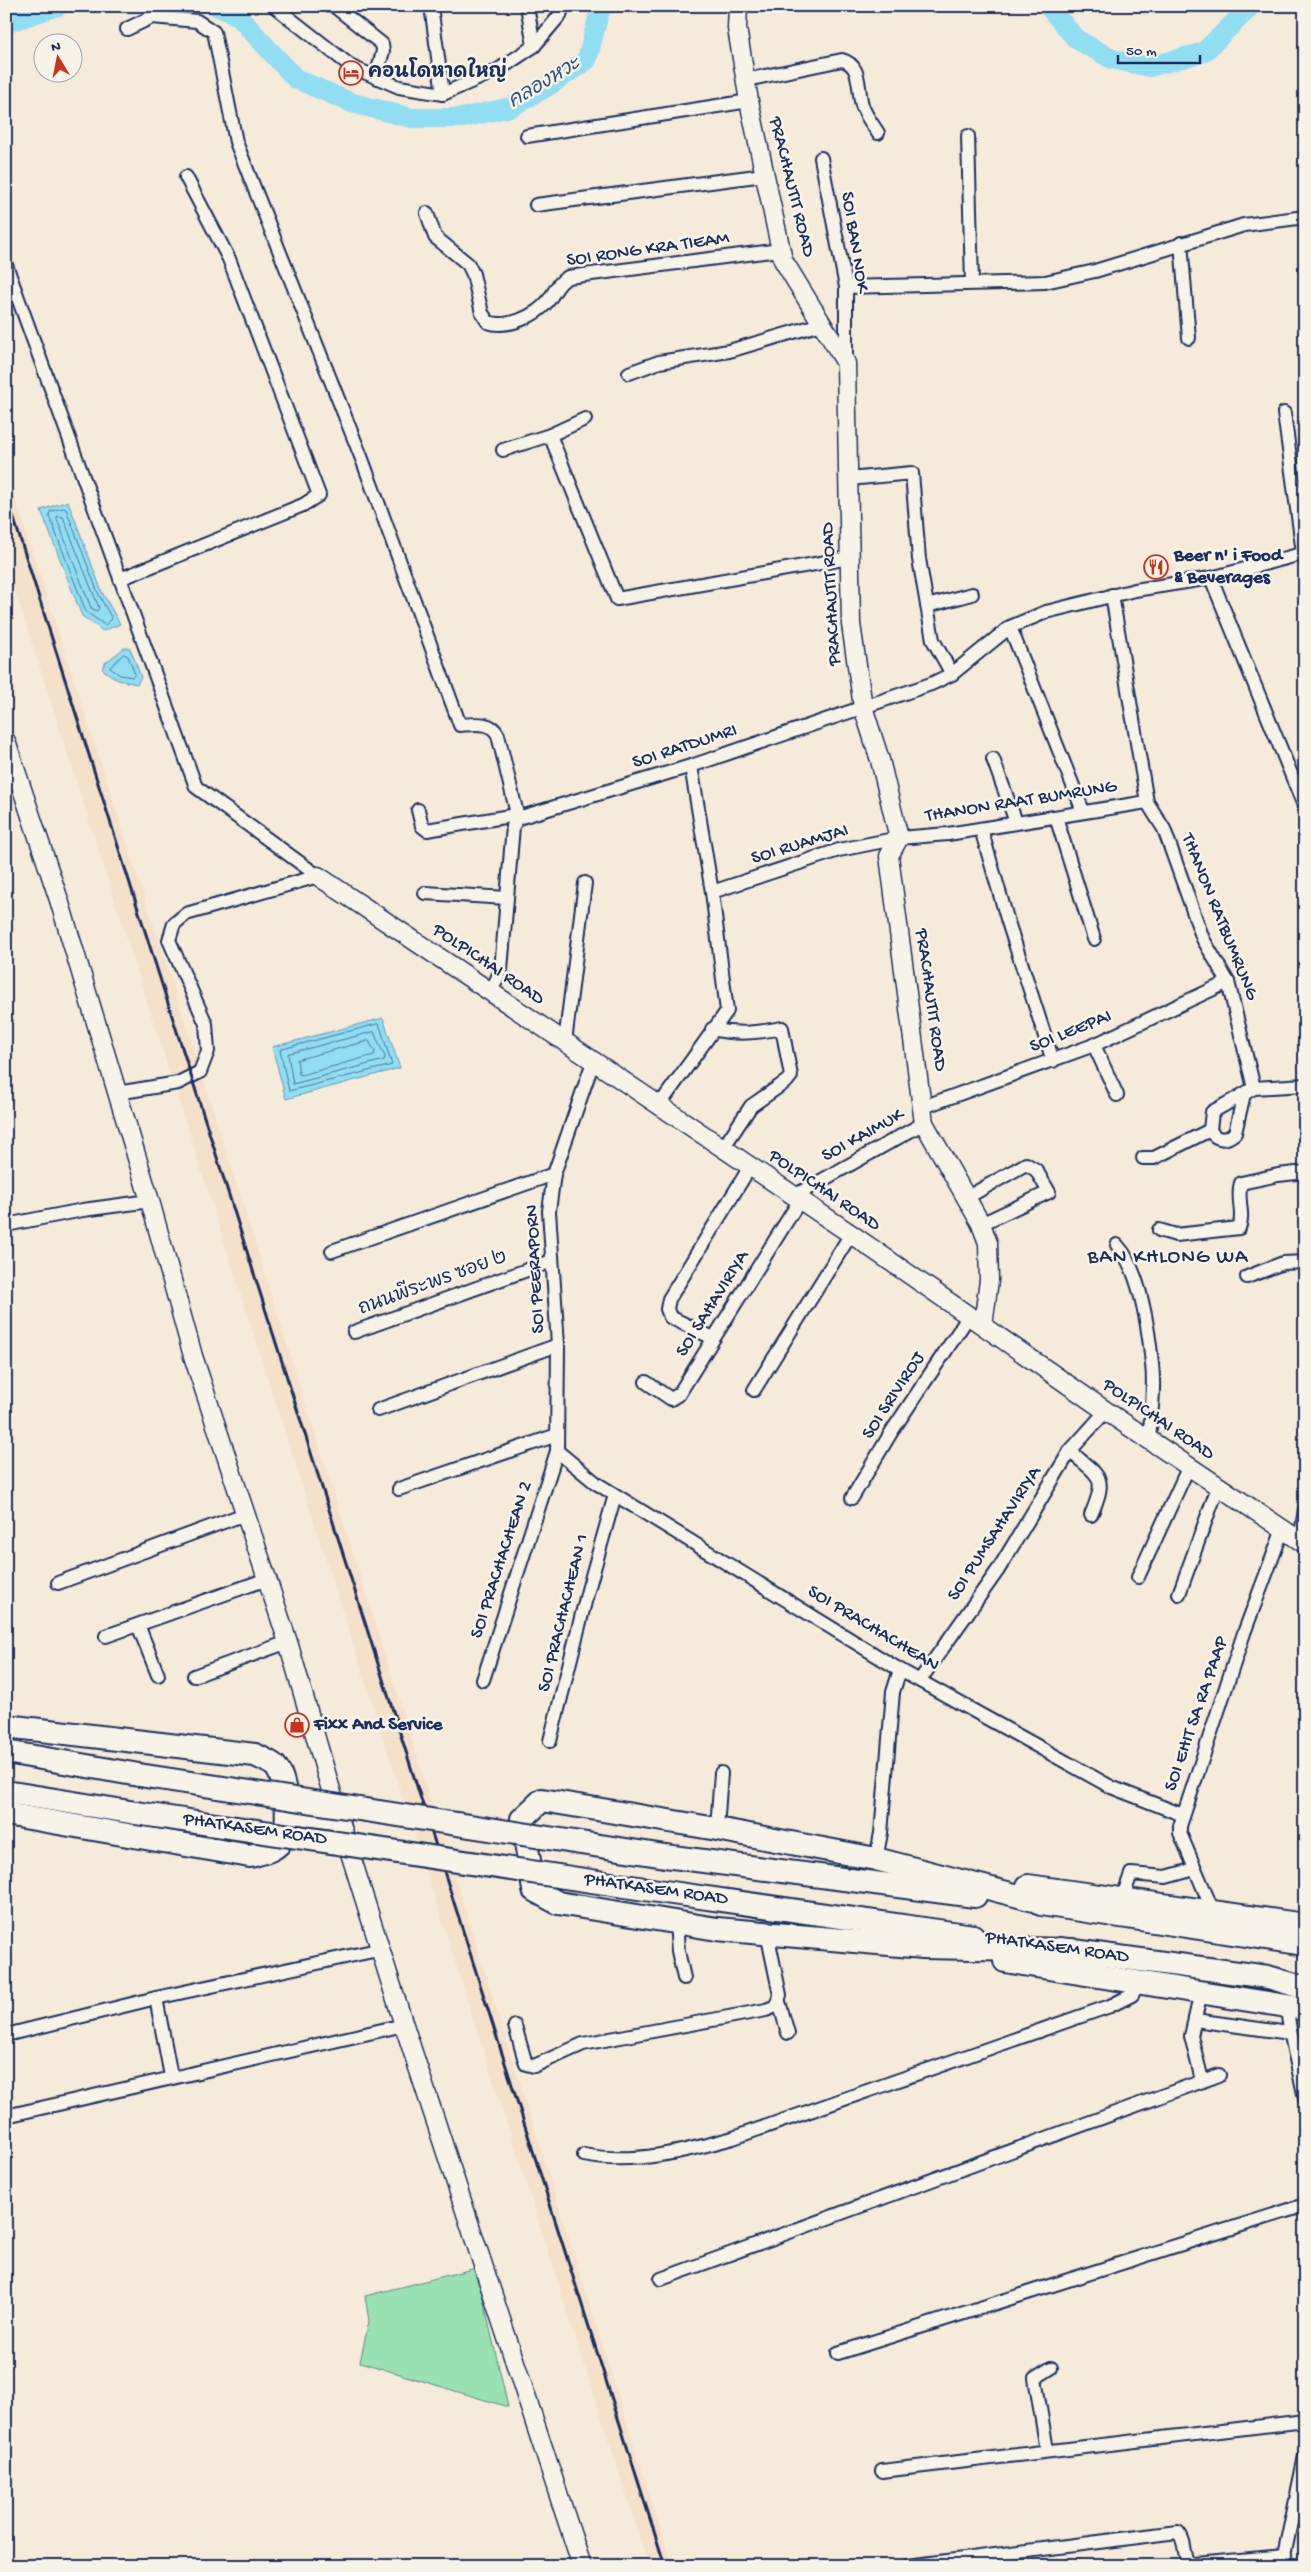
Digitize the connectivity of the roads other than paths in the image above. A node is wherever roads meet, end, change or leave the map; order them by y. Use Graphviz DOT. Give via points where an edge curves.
graph roads {
  1 [pos="274,6"];
  2 [pos="334,6"];
  3 [pos="431,6"];
  4 [pos="527,6"];
  5 [pos="563,6"];
  6 [pos="738,6"];
  7 [pos="127,29"];
  8 [pos="534,46"];
  9 [pos="376,77"];
  10 [pos="746,80"];
  11 [pos="442,94"];
  12 [pos="749,101"];
  13 [pos="878,133"];
  14 [pos="527,136"];
  15 [pos="968,136"];
  16 [pos="821,158"];
  17 [pos="764,175"];
  18 [pos="186,177"];
  19 [pos="536,205"];
  20 [pos="428,213"];
  21 [pos="1305,217"];
  22 [pos="1181,243"];
  23 [pos="780,250"];
  24 [pos="6,265"];
  25 [pos="972,283"];
  26 [pos="846,287"];
  27 [pos="821,324"];
  28 [pos="1189,338"];
  29 [pos="846,363"];
  30 [pos="630,373"];
  31 [pos="1284,413"];
  32 [pos="585,419"];
  33 [pos="550,435"];
  34 [pos="503,450"];
  35 [pos="848,479"];
  36 [pos="1304,553"];
  37 [pos="849,558"];
  38 [pos="1211,578"];
  39 [pos="120,579"];
  40 [pos="972,594"];
  41 [pos="1112,595"];
  42 [pos="927,606"];
  43 [pos="1010,627"];
  44 [pos="952,674"];
  45 [pos="863,707"];
  46 [pos="6,741"];
  47 [pos="994,759"];
  48 [pos="691,766"];
  49 [pos="1147,802"];
  50 [pos="1305,808"];
  51 [pos="418,810"];
  52 [pos="1083,811"];
  53 [pos="1056,817"];
  54 [pos="518,818"];
  55 [pos="1016,822"];
  56 [pos="981,829"];
  57 [pos="899,838"];
  58 [pos="318,876"];
  59 [pos="585,883"];
  60 [pos="712,892"];
  61 [pos="424,893"];
  62 [pos="507,898"];
  63 [pos="1094,939"];
  64 [pos="1228,982"];
  65 [pos="491,992"];
  66 [pos="712,1029"];
  67 [pos="565,1042"];
  68 [pos="1094,1045"];
  69 [pos="1053,1061"];
  70 [pos="593,1062"];
  71 [pos="1305,1085"];
  72 [pos="1249,1091"];
  73 [pos="117,1093"];
  74 [pos="1117,1095"];
  75 [pos="658,1106"];
  76 [pos="924,1115"];
  77 [pos="1210,1130"];
  78 [pos="723,1148"];
  79 [pos="1143,1158"];
  80 [pos="750,1167"];
  81 [pos="1305,1172"];
  82 [pos="554,1174"];
  83 [pos="797,1198"];
  84 [pos="966,1198"];
  85 [pos="150,1200"];
  86 [pos="981,1224"];
  87 [pos="6,1225"];
  88 [pos="1159,1230"];
  89 [pos="851,1234"];
  90 [pos="1117,1245"];
  91 [pos="332,1251"];
  92 [pos="552,1261"];
  93 [pos="1305,1262"];
  94 [pos="1247,1277"];
  95 [pos="976,1321"];
  96 [pos="354,1332"];
  97 [pos="713,1338"];
  98 [pos="558,1346"];
  99 [pos="646,1382"];
  100 [pos="754,1390"];
  101 [pos="378,1410"];
  102 [pos="1106,1411"];
  103 [pos="556,1435"];
  104 [pos="1149,1440"];
  105 [pos="557,1451"];
  106 [pos="1070,1452"];
  107 [pos="1189,1466"];
  108 [pos="1218,1487"];
  109 [pos="399,1489"];
  110 [pos="615,1495"];
  111 [pos="852,1498"];
  112 [pos="1305,1509"];
  113 [pos="245,1514"];
  114 [pos="1091,1514"];
  115 [pos="1283,1529"];
  116 [pos="1302,1542"];
  117 [pos="1138,1577"];
  118 [pos="267,1579"];
  119 [pos="58,1583"];
  120 [pos="1179,1594"];
  121 [pos="138,1625"];
  122 [pos="106,1636"];
  123 [pos="288,1642"];
  124 [pos="900,1670"];
  125 [pos="158,1675"];
  126 [pos="194,1676"];
  127 [pos="483,1680"];
  128 [pos="920,1680"];
  129 [pos="6,1726"];
  130 [pos="550,1741"];
  131 [pos="6,1752"];
  132 [pos="721,1773"];
  133 [pos="6,1792"];
  134 [pos="287,1813"];
  135 [pos="6,1814"];
  136 [pos="1183,1815"];
  137 [pos="340,1821"];
  138 [pos="717,1829"];
  139 [pos="876,1859"];
  140 [pos="1195,1869"];
  141 [pos="943,1875"];
  142 [pos="1122,1899"];
  143 [pos="1057,1906"];
  144 [pos="1213,1911"];
  145 [pos="676,1922"];
  146 [pos="767,1933"];
  147 [pos="1303,1940"];
  148 [pos="923,1947"];
  149 [pos="382,1949"];
  150 [pos="1072,1950"];
  151 [pos="1268,1977"];
  152 [pos="684,1978"];
  153 [pos="1305,1982"];
  154 [pos="1139,1983"];
  155 [pos="1305,1988"];
  156 [pos="1201,1992"];
  157 [pos="156,1998"];
  158 [pos="779,2002"];
  159 [pos="1296,2008"];
  160 [pos="1195,2020"];
  161 [pos="404,2025"];
  162 [pos="515,2026"];
  163 [pos="788,2033"];
  164 [pos="1288,2033"];
  165 [pos="6,2035"];
  166 [pos="1220,2075"];
  167 [pos="171,2076"];
  168 [pos="1202,2080"];
  169 [pos="1305,2099"];
  170 [pos="6,2116"];
  171 [pos="584,2155"];
  172 [pos="1305,2205"];
  173 [pos="660,2279"];
  174 [pos="838,2353"];
  175 [pos="1051,2368"];
  176 [pos="1305,2421"];
  177 [pos="1047,2450"];
  178 [pos="1305,2456"];
  179 [pos="882,2471"];
  180 [pos="1284,2561"];
  181 [pos="582,2566"];
  182 [pos="908,2566"];
  1 -- 9 [label="street" via="352,68"];
  2 -- 9 [label="street" via="382,44 384,51"];
  3 -- 11 [label="street"];
  4 -- 8 [label="street"];
  5 -- 8 [label="street" via="560,15"];
  6 -- 10 [label="street, PRACHAUTIT ROAD" via="737,28"];
  7 -- 54 [label="street" via="152,17 197,21 214,32 236,142 362,459 460,725 485,724 495,729"];
  8 -- 11 [label="street" via="498,70"];
  9 -- 11 [label="street" via="399,87"];
  10 -- 12 [label="street, PRACHAUTIT ROAD"];
  10 -- 13 [label="street" via="842,60 850,62 856,69 862,106"];
  12 -- 14 [label="street"];
  12 -- 17 [label="street, PRACHAUTIT ROAD"];
  15 -- 25 [label="street"];
  16 -- 26 [label="street, SOI BAN NOK"];
  17 -- 19 [label="street"];
  17 -- 23 [label="street, PRACHAUTIT ROAD"];
  18 -- 39 [label="street" via="230,259 319,495 303,505"];
  20 -- 23 [label="street, SOI RONG KRA TIEAM" via="435,237 468,264 482,313 488,322 495,325 537,312 562,280 568,277"];
  21 -- 22 [label="street" via="1244,225"];
  22 -- 25 [label="street" via="1095,271 1045,282"];
  22 -- 28 [label="street"];
  23 -- 27 [label="street, PRACHAUTIT ROAD" via="782,260"];
  24 -- 39 [label="street"];
  25 -- 26 [label="street"];
  26 -- 29 [label="street, SOI BAN NOK"];
  27 -- 29 [label="street, PRACHAUTIT ROAD"];
  27 -- 30 [label="street" via="729,351 659,362"];
  29 -- 35 [label="street, PRACHAUTIT ROAD"];
  31 -- 36 [label="street"];
  32 -- 33 [label="street"];
  33 -- 34 [label="street"];
  33 -- 37 [label="street" via="617,599"];
  35 -- 37 [label="street, PRACHAUTIT ROAD"];
  35 -- 42 [label="street" via="912,473 919,559"];
  36 -- 38 [label="street, SOI RATDUMRI"];
  37 -- 45 [label="street, PRACHAUTIT ROAD" via="851,624"];
  38 -- 41 [label="street, SOI RATDUMRI"];
  38 -- 50 [label="street"];
  39 -- 58 [label="street" via="196,787"];
  40 -- 42 [label="street"];
  41 -- 43 [label="street, SOI RATDUMRI" via="1046,612"];
  41 -- 49 [label="street"];
  42 -- 44 [label="street" via="933,640"];
  43 -- 44 [label="street, SOI RATDUMRI"];
  43 -- 52 [label="street"];
  44 -- 45 [label="street, SOI RATDUMRI"];
  45 -- 48 [label="street, SOI RATDUMRI"];
  45 -- 57 [label="street, PRACHAUTIT ROAD"];
  46 -- 73 [label="street" via="60,900"];
  47 -- 55 [label="street"];
  48 -- 54 [label="street, SOI RATDUMRI"];
  48 -- 60 [label="street"];
  49 -- 52 [label="street, THANON RAAT BUMRUNG"];
  49 -- 64 [label="street, THANON RATBUMRUNG" via="1164,828 1203,939"];
  51 -- 54 [label="street, SOI RATDUMRI" via="422,826 427,830 510,816"];
  52 -- 53 [label="street, THANON RAAT BUMRUNG"];
  53 -- 55 [label="street, THANON RAAT BUMRUNG"];
  53 -- 63 [label="street"];
  54 -- 62 [label="street" via="514,826"];
  55 -- 56 [label="street, THANON RAAT BUMRUNG"];
  56 -- 57 [label="street, THANON RAAT BUMRUNG"];
  56 -- 69 [label="street"];
  57 -- 60 [label="street, SOI RUAMJAI" via="839,850"];
  57 -- 76 [label="street, PRACHAUTIT ROAD" via="889,856"];
  58 -- 65 [label="street, POLPICHAI ROAD"];
  58 -- 73 [label="street" via="186,914 174,924 169,940 206,1024 208,1051 200,1072 178,1083"];
  59 -- 67 [label="street"];
  60 -- 66 [label="street" via="727,1011"];
  61 -- 62 [label="street"];
  62 -- 65 [label="street" via="501,970"];
  64 -- 68 [label="street, SOI LEEPAI"];
  64 -- 72 [label="street, THANON RATBUMRUNG"];
  65 -- 67 [label="street, POLPICHAI ROAD"];
  66 -- 75 [label="street"];
  66 -- 78 [label="street" via="754,1034 782,1028 791,1076 750,1106"];
  67 -- 70 [label="street, POLPICHAI ROAD"];
  68 -- 69 [label="street, SOI LEEPAI"];
  68 -- 74 [label="street"];
  69 -- 76 [label="street, SOI LEEPAI"];
  70 -- 75 [label="street, POLPICHAI ROAD"];
  70 -- 82 [label="street, SOI PEERAPORN"];
  71 -- 72 [label="street"];
  72 -- 77 [label="street" via="1212,1112"];
  72 -- 77 [label="street" via="1235,1134 1222,1139"];
  73 -- 85 [label="street"];
  75 -- 78 [label="street, POLPICHAI ROAD"];
  76 -- 83 [label="street, SOI KAIMUK"];
  76 -- 84 [label="street, PRACHAUTIT ROAD"];
  77 -- 79 [label="street" via="1154,1158"];
  78 -- 80 [label="street, POLPICHAI ROAD"];
  80 -- 83 [label="street, POLPICHAI ROAD"];
  80 -- 97 [label="street" via="669,1299 667,1309 670,1317"];
  81 -- 88 [label="street" via="1241,1183 1242,1222 1238,1228 1176,1235"];
  82 -- 91 [label="street" via="366,1233"];
  82 -- 92 [label="street, SOI PEERAPORN" via="549,1211"];
  83 -- 89 [label="street, POLPICHAI ROAD"];
  83 -- 97 [label="street, SOI SAHAVIRIYA"];
  84 -- 86 [label="street, PRACHAUTIT ROAD"];
  84 -- 86 [label="street" via="1026,1164 1036,1170 1049,1192"];
  85 -- 87 [label="street"];
  85 -- 113 [label="street" via="193,1356"];
  86 -- 95 [label="street, PRACHAUTIT ROAD" via="988,1243 989,1280"];
  89 -- 95 [label="street, POLPICHAI ROAD"];
  89 -- 100 [label="street"];
  90 -- 104 [label="street" via="1134,1270 1152,1364"];
  92 -- 96 [label="street, ถนนพีระพร ซอย ๒"];
  92 -- 98 [label="street, SOI PEERAPORN"];
  93 -- 94 [label="street" via="1282,1263"];
  95 -- 102 [label="street, POLPICHAI ROAD"];
  95 -- 111 [label="street, SOI SRIVIROJ" via="892,1431"];
  97 -- 99 [label="street, SOI SAHAVIRIYA" via="674,1399"];
  98 -- 101 [label="street"];
  98 -- 103 [label="street, SOI PEERAPORN"];
  102 -- 104 [label="street, POLPICHAI ROAD"];
  102 -- 106 [label="street, SOI PUMSAHAVIRIYA"];
  103 -- 105 [label="street, SOI PEERAPORN"];
  103 -- 109 [label="street"];
  104 -- 107 [label="street, POLPICHAI ROAD"];
  105 -- 110 [label="street, SOI PRACHACHEAN"];
  105 -- 127 [label="street, SOI PRACHACHEAN 2"];
  106 -- 114 [label="street" via="1101,1483"];
  106 -- 128 [label="street, SOI PUMSAHAVIRIYA" via="998,1570"];
  107 -- 108 [label="street, POLPICHAI ROAD"];
  107 -- 117 [label="street"];
  108 -- 115 [label="street, POLPICHAI ROAD"];
  108 -- 120 [label="street"];
  110 -- 124 [label="street, SOI PRACHACHEAN"];
  110 -- 130 [label="street, SOI PRACHACHEAN 1"];
  112 -- 116 [label="street"];
  113 -- 118 [label="street"];
  113 -- 119 [label="street"];
  115 -- 116 [label="street, POLPICHAI ROAD"];
  115 -- 136 [label="street, SOI EHIT SA RA PAAP" via="1244,1632"];
  118 -- 121 [label="street"];
  118 -- 123 [label="street"];
  121 -- 122 [label="street"];
  121 -- 125 [label="street"];
  123 -- 126 [label="street"];
  123 -- 137 [label="street"];
  124 -- 128 [label="street, SOI PRACHACHEAN"];
  124 -- 139 [label="street" via="893,1692"];
  128 -- 136 [label="street, SOI PRACHACHEAN" via="1110,1787"];
  129 -- 134 [label="highway" via="255,1755 276,1766"];
  131 -- 143 [label="highway, PHATKASEM ROAD, bridge" via="665,1856"];
  132 -- 138 [label="street"];
  133 -- 150 [label="highway, PHATKASEM ROAD, bridge"];
  134 -- 135 [label="highway" via="282,1839 268,1852 250,1856"];
  134 -- 137 [label="street"];
  136 -- 140 [label="street, SOI EHIT SA RA PAAP" via="1180,1833"];
  137 -- 149 [label="street"];
  138 -- 139 [label="highway"];
  138 -- 145 [label="highway" via="542,1800 522,1819 534,1890 558,1903"];
  139 -- 141 [label="highway"];
  140 -- 142 [label="street" via="1166,1878 1130,1874"];
  140 -- 144 [label="street, SOI EHIT SA RA PAAP"];
  141 -- 142 [label="highway"];
  141 -- 143 [label="highway"];
  142 -- 144 [label="highway"];
  143 -- 147 [label="highway, PHATKASEM ROAD"];
  144 -- 147 [label="highway"];
  145 -- 146 [label="highway"];
  145 -- 152 [label="street"];
  146 -- 148 [label="highway"];
  146 -- 158 [label="street"];
  148 -- 150 [label="highway"];
  148 -- 154 [label="highway"];
  149 -- 157 [label="street"];
  149 -- 161 [label="street"];
  150 -- 151 [label="highway, PHATKASEM ROAD"];
  151 -- 153 [label="highway"];
  151 -- 155 [label="highway, PHATKASEM ROAD"];
  154 -- 156 [label="highway"];
  154 -- 171 [label="street" via="1132,1995 1110,2006 733,2138 631,2158 605,2159"];
  156 -- 159 [label="highway"];
  156 -- 160 [label="street"];
  157 -- 165 [label="street"];
  157 -- 167 [label="street"];
  158 -- 162 [label="street" via="766,2010 583,2044 534,2066 526,2064"];
  158 -- 163 [label="street"];
  159 -- 164 [label="street"];
  160 -- 164 [label="street"];
  160 -- 168 [label="street" via="1191,2036"];
  161 -- 167 [label="street"];
  161 -- 181 [label="street"];
  164 -- 169 [label="street"];
  166 -- 168 [label="street"];
  167 -- 170 [label="street"];
  168 -- 173 [label="street"];
  172 -- 174 [label="street"];
  175 -- 177 [label="street" via="1035,2378"];
  176 -- 177 [label="street"];
  177 -- 179 [label="street"];
  178 -- 180 [label="street"];
  180 -- 182 [label="street" via="1195,2564 1188,2562 1184,2538 1178,2532"];
}
